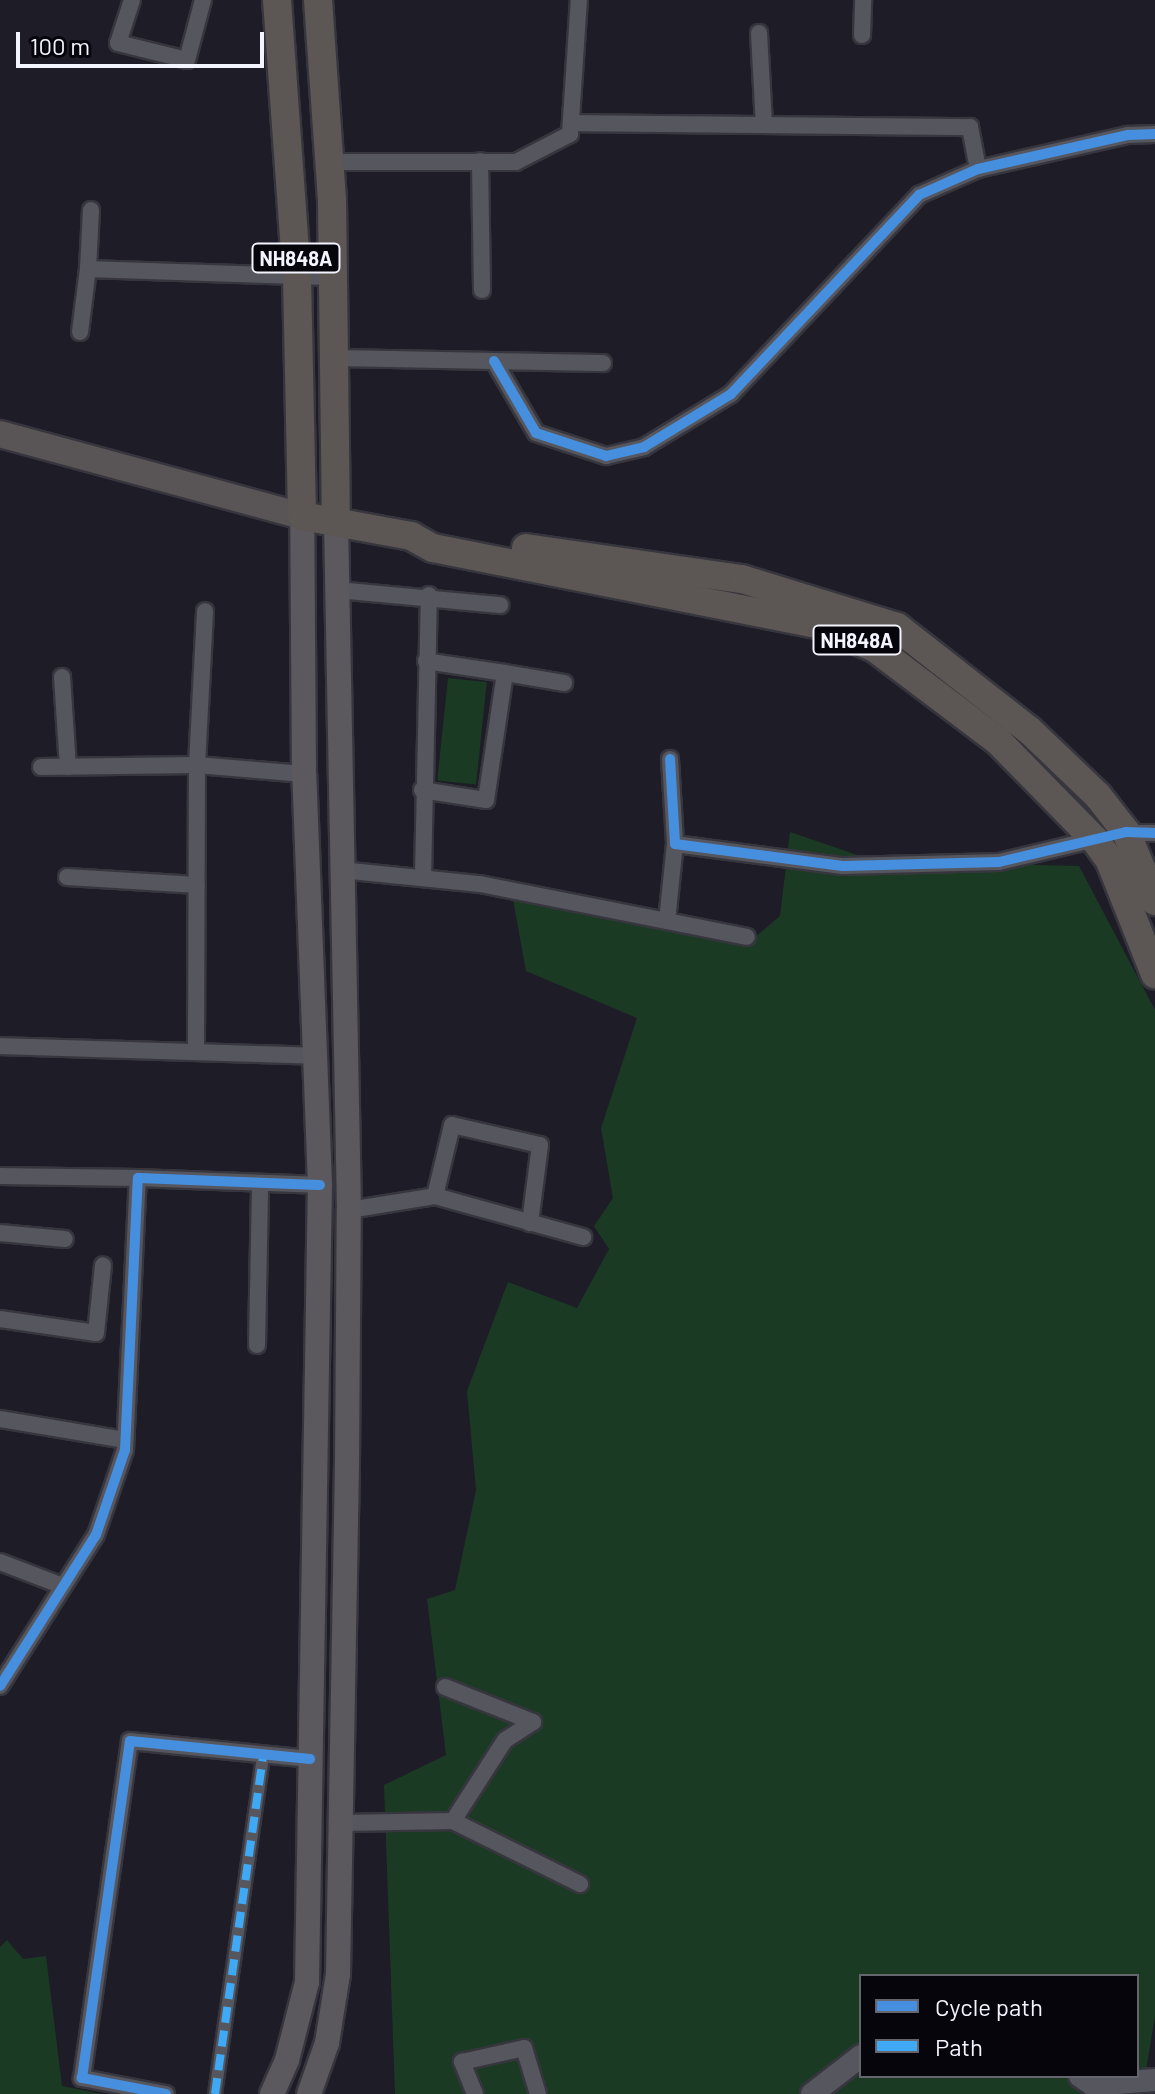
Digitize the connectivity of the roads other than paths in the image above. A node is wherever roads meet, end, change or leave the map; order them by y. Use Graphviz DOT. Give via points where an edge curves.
graph roads {
  1 [pos="132,0"];
  2 [pos="203,0"];
  3 [pos="277,0"];
  4 [pos="318,0"];
  5 [pos="579,0"];
  6 [pos="863,0"];
  7 [pos="759,33"];
  8 [pos="862,35"];
  9 [pos="571,123"];
  10 [pos="764,125"];
  11 [pos="1155,134"];
  12 [pos="480,161"];
  13 [pos="331,162"];
  14 [pos="978,169"];
  15 [pos="91,210"];
  16 [pos="88,269"];
  17 [pos="297,276"];
  18 [pos="334,276"];
  19 [pos="482,290"];
  20 [pos="80,332"];
  21 [pos="332,358"];
  22 [pos="494,361"];
  23 [pos="603,363"];
  24 [pos="0,434"];
  25 [pos="302,516"];
  26 [pos="336,521"];
  27 [pos="411,536"];
  28 [pos="337,590"];
  29 [pos="429,595"];
  30 [pos="500,605"];
  31 [pos="205,611"];
  32 [pos="426,661"];
  33 [pos="505,673"];
  34 [pos="62,677"];
  35 [pos="564,683"];
  36 [pos="670,759"];
  37 [pos="197,765"];
  38 [pos="41,767"];
  39 [pos="68,767"];
  40 [pos="304,774"];
  41 [pos="422,790"];
  42 [pos="1126,832"];
  43 [pos="1155,833"];
  44 [pos="1095,840"];
  45 [pos="675,844"];
  46 [pos="341,870"];
  47 [pos="67,877"];
  48 [pos="423,878"];
  49 [pos="197,885"];
  50 [pos="1155,901"];
  51 [pos="667,921"];
  52 [pos="747,937"];
  53 [pos="1155,974"];
  54 [pos="0,1046"];
  55 [pos="196,1050"];
  56 [pos="314,1056"];
  57 [pos="0,1176"];
  58 [pos="138,1178"];
  59 [pos="260,1183"];
  60 [pos="320,1185"];
  61 [pos="349,1185"];
  62 [pos="435,1196"];
  63 [pos="349,1210"];
  64 [pos="530,1223"];
  65 [pos="0,1233"];
  66 [pos="583,1237"];
  67 [pos="65,1239"];
  68 [pos="103,1265"];
  69 [pos="0,1319"];
  70 [pos="257,1345"];
  71 [pos="0,1419"];
  72 [pos="125,1440"];
  73 [pos="0,1562"];
  74 [pos="63,1586"];
  75 [pos="0,1686"];
  76 [pos="445,1687"];
  77 [pos="263,1755"];
  78 [pos="310,1759"];
  79 [pos="453,1821"];
  80 [pos="341,1823"];
  81 [pos="580,1884"];
  82 [pos="859,2058"];
  83 [pos="1083,2078"];
  84 [pos="1155,2080"];
  85 [pos="166,2094"];
  86 [pos="215,2094"];
  87 [pos="272,2094"];
  88 [pos="309,2094"];
  89 [pos="475,2094"];
  90 [pos="538,2094"];
  91 [pos="812,2094"];
  1 -- 2 [label="street" via="118,43 187,60"];
  3 -- 17 [label="highway, NH848A"];
  4 -- 13 [label="highway, NH848A"];
  5 -- 9 [label="street"];
  6 -- 8 [label="street"];
  7 -- 10 [label="street"];
  9 -- 10 [label="street"];
  9 -- 12 [label="street" via="570,134 516,162"];
  10 -- 14 [label="street" via="970,127"];
  11 -- 14 [label="street" via="1128,135"];
  12 -- 13 [label="street"];
  12 -- 19 [label="street"];
  13 -- 18 [label="highway, NH848A"];
  14 -- 22 [label="street" via="919,195 731,394 644,447 606,456 536,433"];
  15 -- 16 [label="street"];
  16 -- 17 [label="street"];
  16 -- 20 [label="street"];
  17 -- 18 [label="street"];
  17 -- 25 [label="highway, NH848A"];
  18 -- 21 [label="highway, NH848A"];
  21 -- 22 [label="street"];
  21 -- 26 [label="highway, NH848A"];
  22 -- 23 [label="street"];
  24 -- 25 [label="main road"];
  25 -- 26 [label="highway"];
  25 -- 40 [label="main road"];
  26 -- 27 [label="highway, NH848A"];
  26 -- 28 [label="main road"];
  27 -- 42 [label="highway, NH848A" via="434,532 742,579 897,627 1029,730"];
  27 -- 44 [label="highway, NH848A" via="433,548 821,625 875,648 998,741"];
  28 -- 29 [label="street"];
  28 -- 46 [label="main road"];
  29 -- 30 [label="street"];
  29 -- 32 [label="street"];
  31 -- 37 [label="street"];
  32 -- 33 [label="street"];
  32 -- 41 [label="street"];
  33 -- 35 [label="street"];
  33 -- 41 [label="street" via="486,800"];
  34 -- 39 [label="street"];
  36 -- 45 [label="street"];
  37 -- 39 [label="street"];
  37 -- 40 [label="street"];
  37 -- 49 [label="street"];
  38 -- 39 [label="street"];
  40 -- 56 [label="main road"];
  41 -- 48 [label="street"];
  42 -- 43 [label="street"];
  42 -- 44 [label="street"];
  42 -- 50 [label="highway, NH848A"];
  44 -- 45 [label="street" via="999,862 843,866"];
  44 -- 53 [label="highway, NH848A" via="1110,861"];
  45 -- 51 [label="street"];
  46 -- 48 [label="street"];
  46 -- 61 [label="main road"];
  47 -- 49 [label="street"];
  48 -- 51 [label="street"];
  49 -- 55 [label="street"];
  51 -- 52 [label="street"];
  54 -- 55 [label="street"];
  55 -- 56 [label="street"];
  56 -- 60 [label="main road"];
  57 -- 58 [label="street"];
  58 -- 59 [label="street"];
  58 -- 72 [label="street"];
  59 -- 60 [label="street"];
  59 -- 70 [label="street"];
  60 -- 61 [label="main road"];
  60 -- 78 [label="main road"];
  61 -- 63 [label="main road"];
  62 -- 63 [label="street"];
  62 -- 64 [label="street"];
  62 -- 64 [label="street" via="452,1125 540,1145"];
  63 -- 80 [label="main road"];
  64 -- 66 [label="street"];
  65 -- 67 [label="street"];
  68 -- 69 [label="street" via="96,1333"];
  71 -- 72 [label="street"];
  72 -- 74 [label="street" via="96,1535"];
  73 -- 74 [label="street"];
  74 -- 75 [label="street"];
  76 -- 79 [label="street" via="533,1722 505,1740"];
  77 -- 78 [label="street"];
  77 -- 85 [label="street" via="130,1741 82,2078"];
  77 -- 86 [label="street"];
  78 -- 87 [label="main road" via="307,1982 287,2060"];
  79 -- 80 [label="street"];
  79 -- 81 [label="street"];
  80 -- 88 [label="main road" via="335,2005"];
  82 -- 91 [label="street"];
  83 -- 84 [label="street" via="1093,2085"];
  89 -- 90 [label="street" via="462,2062 524,2048"];
}
